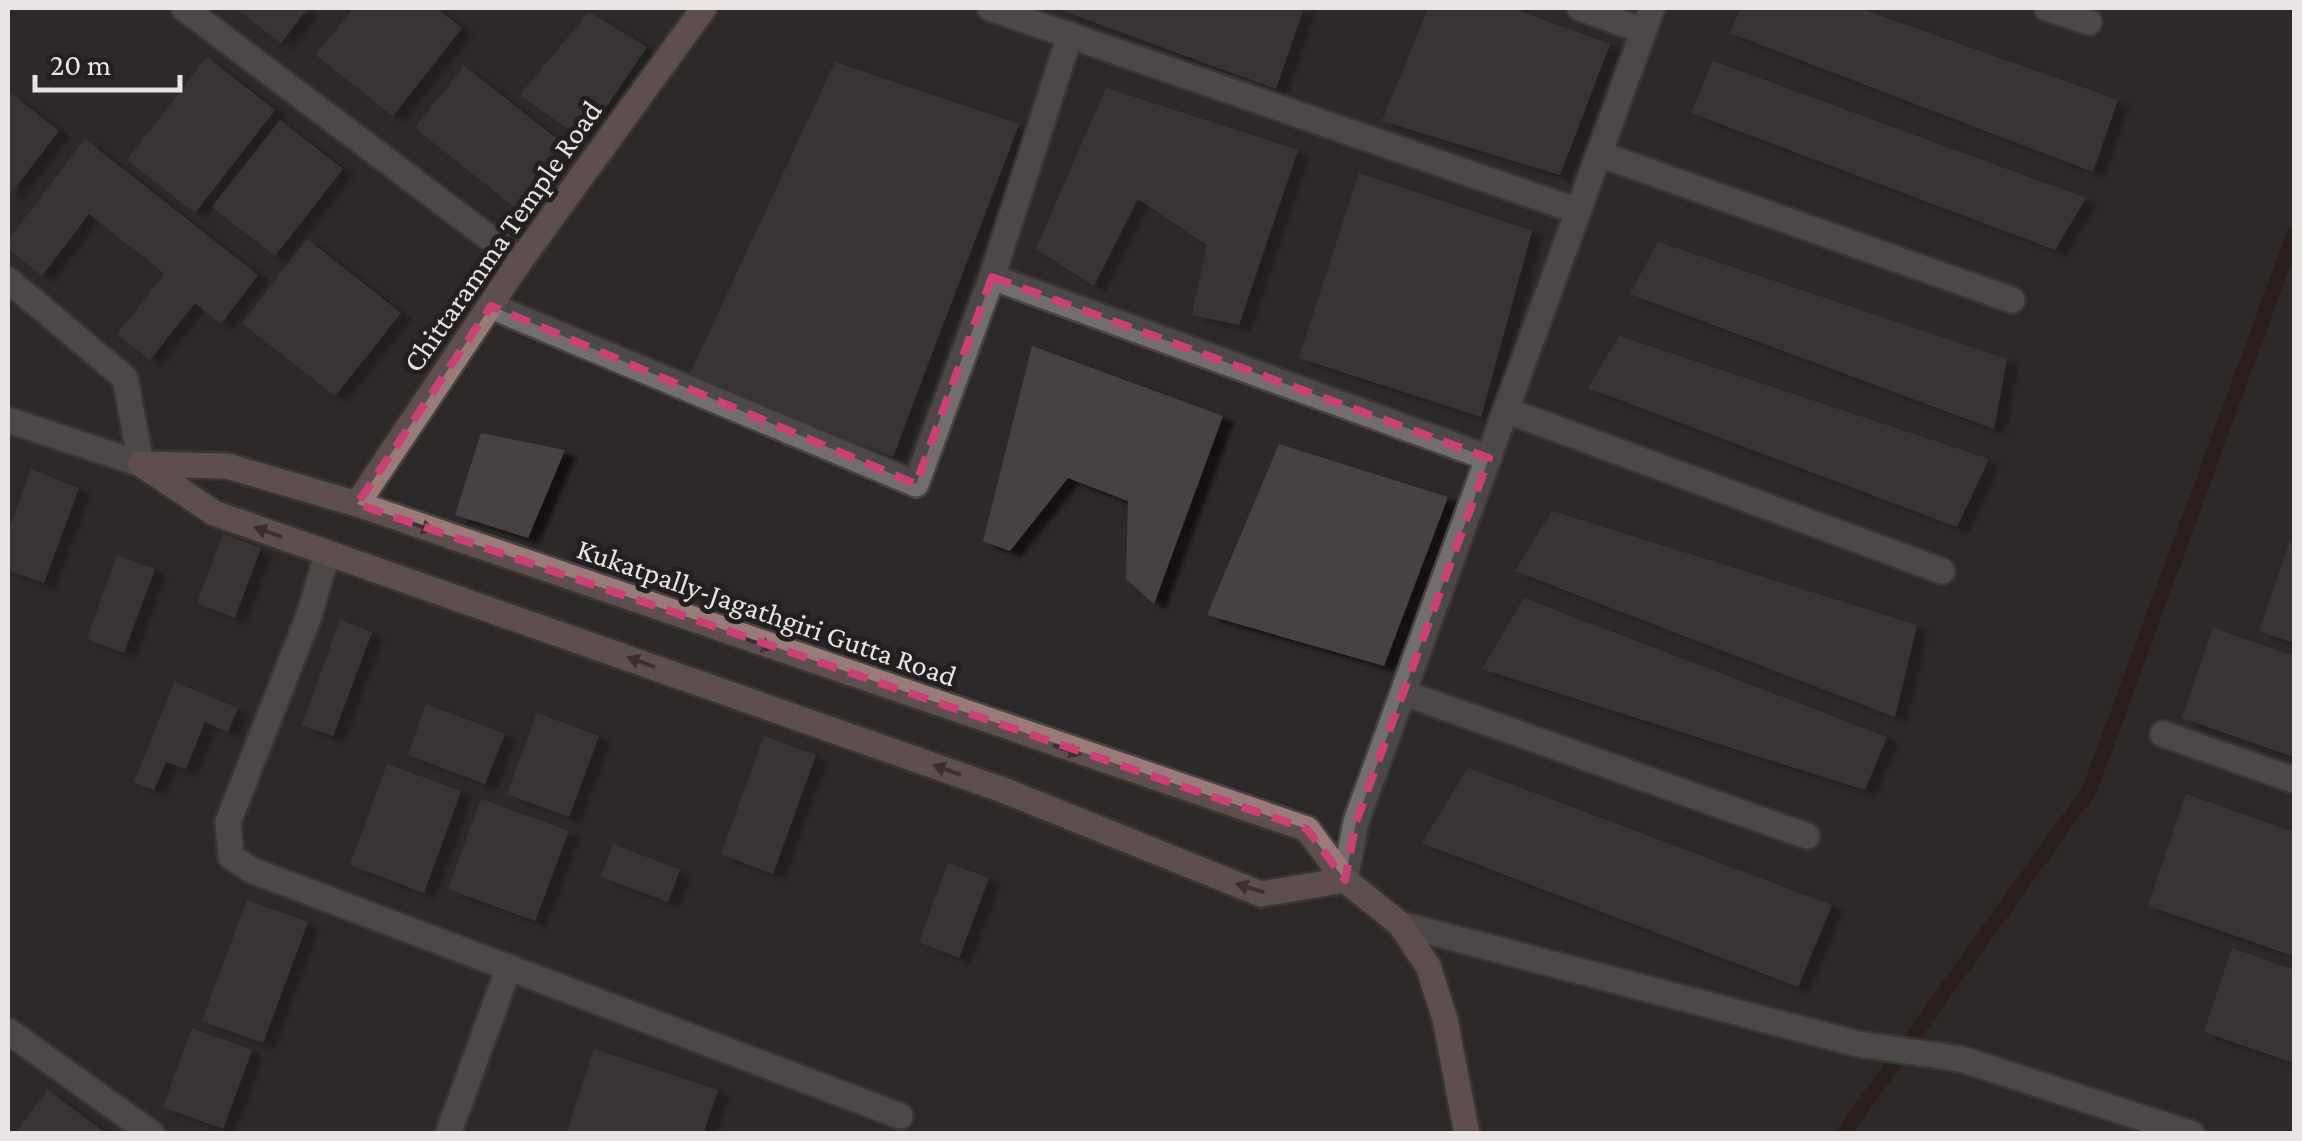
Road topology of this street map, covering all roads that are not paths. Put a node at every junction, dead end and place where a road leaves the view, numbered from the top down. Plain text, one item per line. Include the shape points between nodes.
1 (184, 8) edge
2 (704, 8) edge
3 (990, 8) edge
4 (1580, 8) edge
5 (2047, 8) edge
6 (1648, 19) edge
7 (2089, 22) dead end
8 (1070, 35) junction
9 (1599, 154) junction
10 (1578, 211) junction
11 (520, 260) junction
12 (992, 277) junction
13 (8, 280) edge
14 (2012, 300) dead end
15 (490, 306) junction
16 (1508, 411) junction
17 (8, 420) edge
18 (1489, 458) junction
19 (141, 464) junction
20 (358, 504) junction
21 (327, 554) junction
22 (1942, 570) dead end
23 (1404, 694) junction
24 (2163, 734) dead end
25 (2294, 780) edge
26 (1807, 836) dead end
27 (1345, 880) junction
28 (1400, 924) junction
29 (509, 967) junction
30 (8, 1031) edge
31 (900, 1116) dead end
32 (152, 1134) edge
33 (448, 1134) edge
34 (1467, 1134) edge
35 (2192, 1134) edge

1 - 11 street
2 - 11 street, Chittaramma Temple Road
3 - 8 street
4 - 6 street
5 - 7 street
6 - 9 street
8 - 10 street
8 - 12 street
9 - 10 street
9 - 14 street
10 - 16 street
11 - 15 street, Chittaramma Temple Road
12 - 15 street via 916,484
12 - 18 street
13 - 19 street via 124,378
15 - 20 street, Chittaramma Temple Road
16 - 18 street
16 - 22 street
17 - 19 street, Kukatpally-Jagathgiri Gutta Road
18 - 23 street
19 - 20 street, Kukatpally-Jagathgiri Gutta Road via 226,466
21 -> 19 street, Kukatpally-Jagathgiri Gutta Road via 214,513
20 -> 27 street, Kukatpally-Jagathgiri Gutta Road via 1307,829
27 -> 21 street, Kukatpally-Jagathgiri Gutta Road via 1260,894 1003,790
21 - 29 street via 228,822 232,857 251,870
23 - 26 street
23 - 27 street via 1356,822
24 - 25 street
27 - 28 street, Kukatpally-Jagathgiri Gutta Road
28 - 34 street, Kukatpally-Jagathgiri Gutta Road via 1428,966
28 - 35 street via 1858,1044 1961,1060
29 - 31 street
29 - 33 street
30 - 32 street

